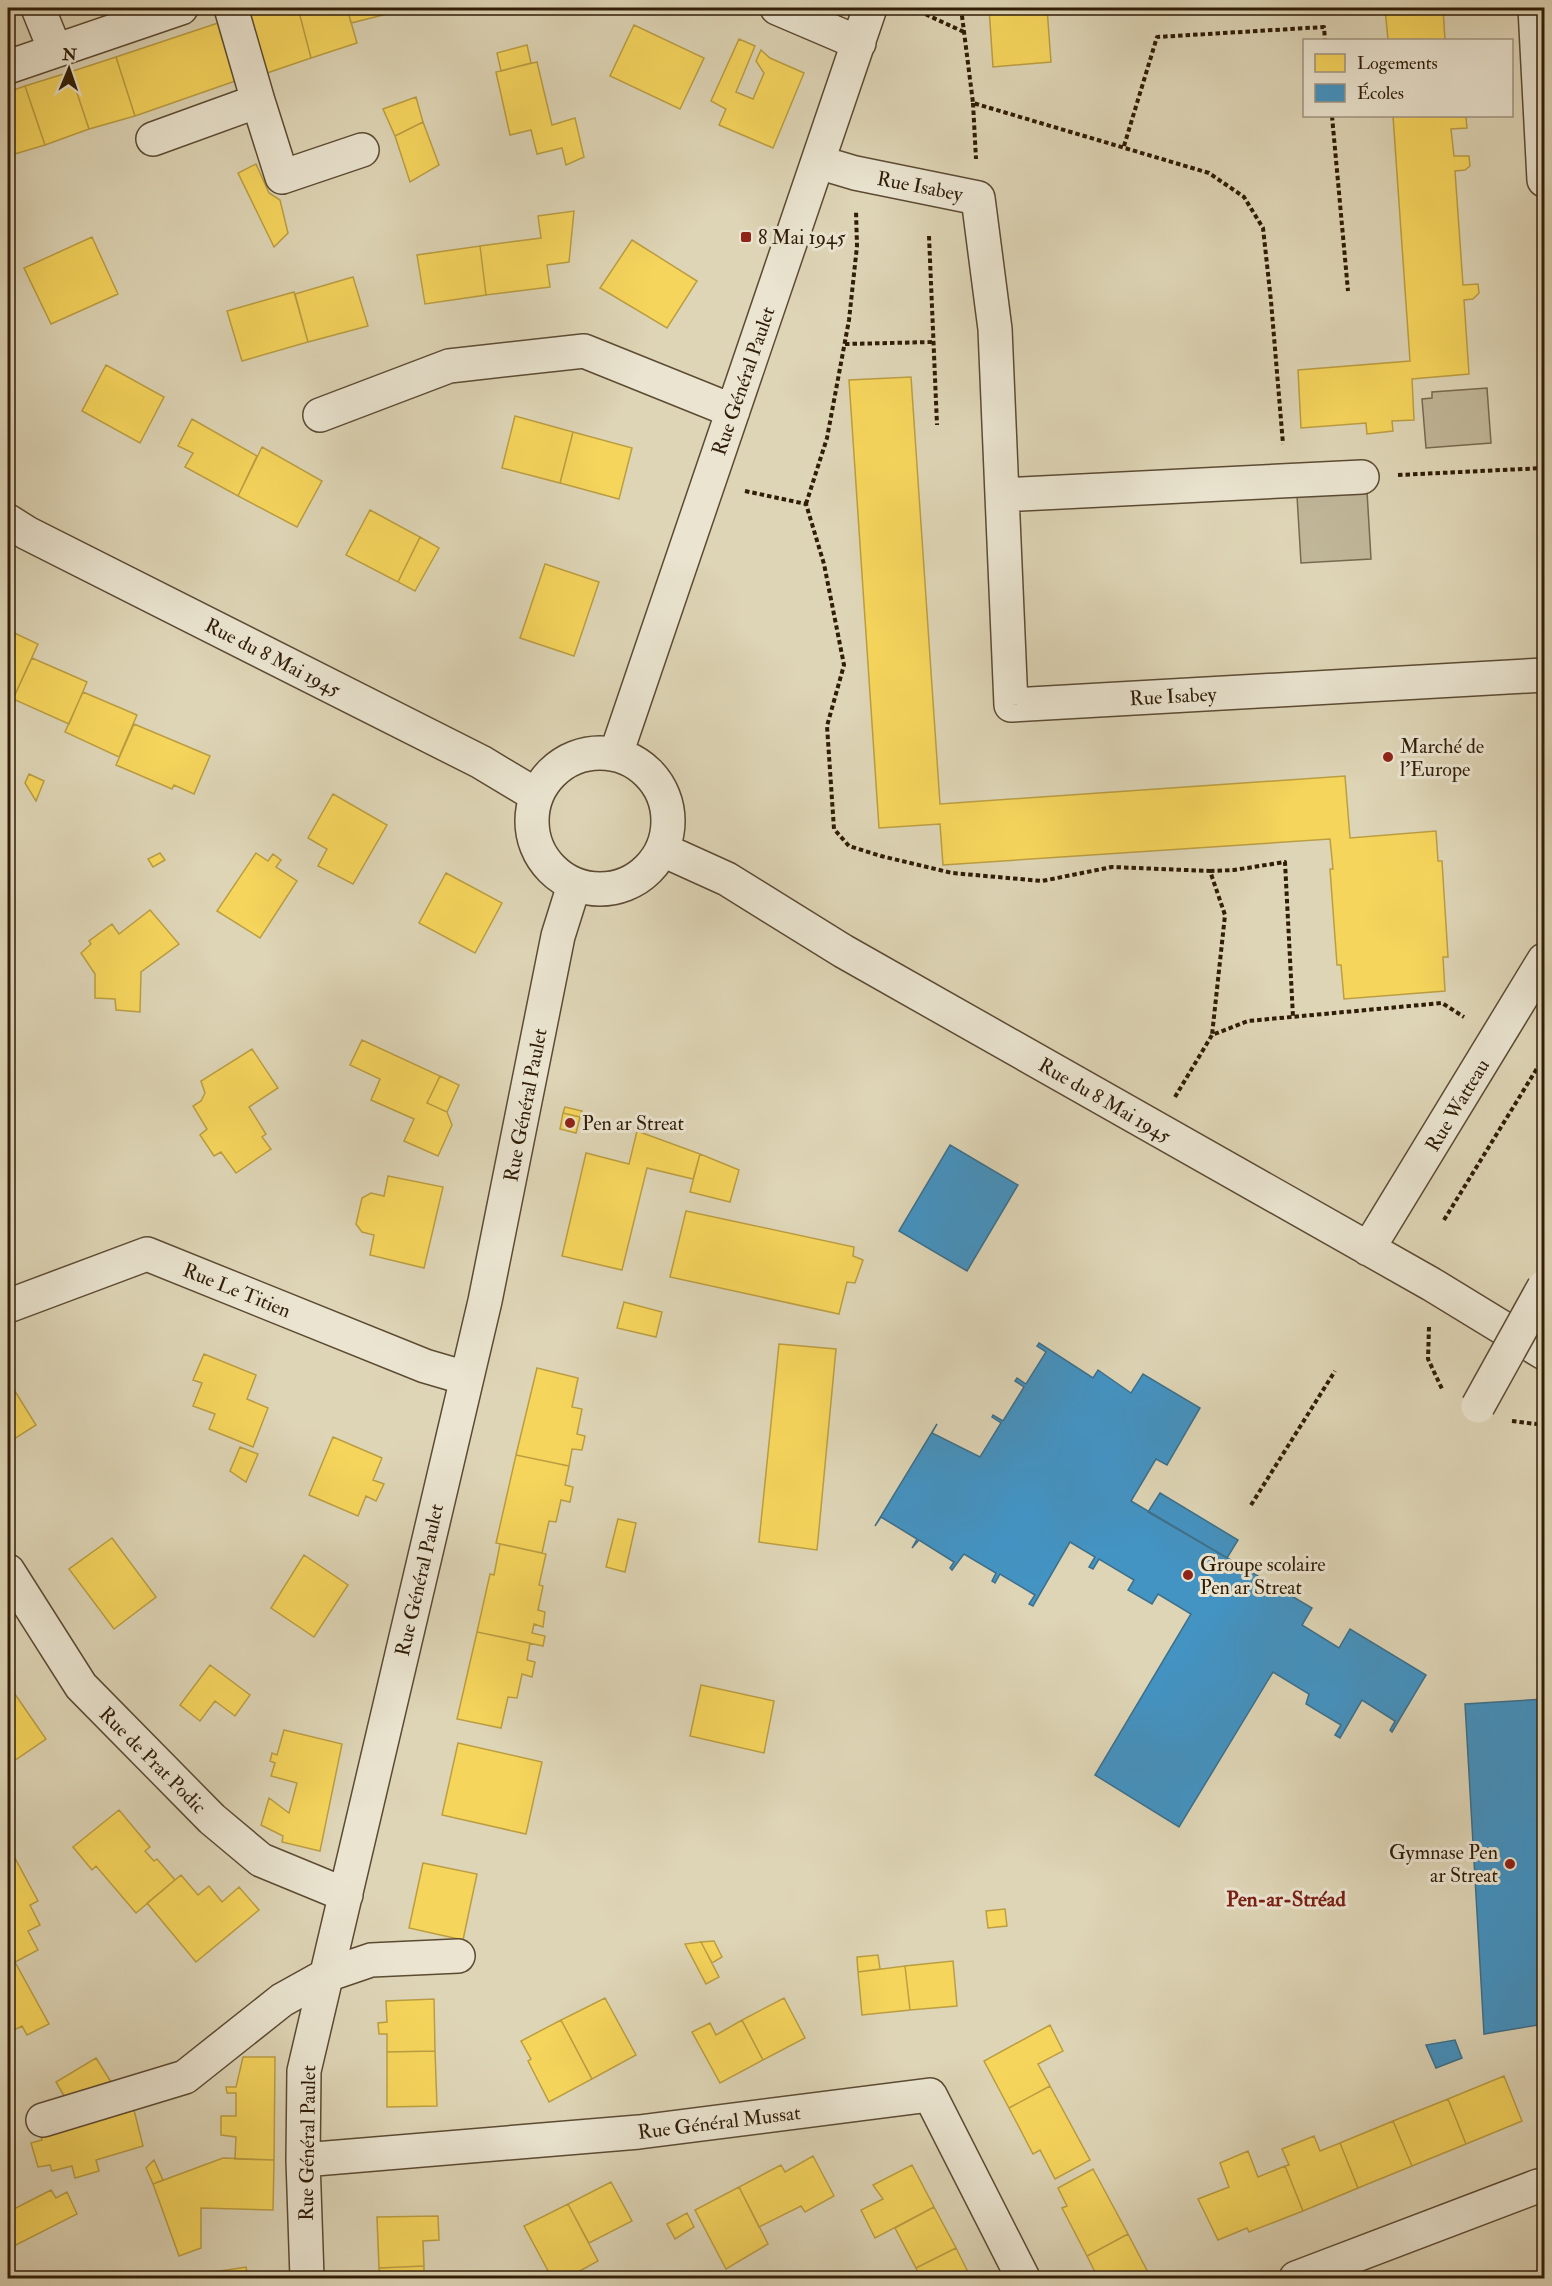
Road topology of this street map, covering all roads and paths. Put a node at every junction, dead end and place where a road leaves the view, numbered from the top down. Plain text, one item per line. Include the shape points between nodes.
1 (38, 8) edge
2 (181, 8) edge
3 (231, 8) edge
4 (777, 8) edge
5 (870, 8) edge
6 (912, 8) edge
7 (961, 8) edge
8 (1535, 8) edge
9 (964, 33) junction
10 (1325, 39) edge
11 (859, 43) junction
12 (55, 50) junction
13 (8, 67) edge
14 (258, 101) junction
15 (973, 103) junction
16 (1332, 117) edge
17 (153, 139) dead end
18 (1124, 146) junction
19 (362, 150) dead end
20 (818, 162) junction
21 (855, 173) junction
22 (1545, 180) edge
23 (978, 198) junction
24 (929, 236) dead end
25 (1348, 291) dead end
26 (933, 342) junction
27 (845, 344) junction
28 (733, 411) junction
29 (320, 415) dead end
30 (937, 425) dead end
31 (1545, 468) edge
32 (1362, 477) joint
33 (1285, 480) junction
34 (708, 483) junction
35 (1002, 495) junction
36 (806, 504) junction
37 (8, 521) edge
38 (1545, 675) edge
39 (616, 754) junction
40 (536, 795) junction
41 (663, 850) junction
42 (1210, 871) junction
43 (574, 885) junction
44 (1545, 960) edge
45 (1293, 1017) junction
46 (1212, 1035) junction
47 (1497, 1038) junction
48 (1545, 1057) edge
49 (1156, 1129) junction
50 (1545, 1168) edge
51 (1545, 1191) edge
52 (1444, 1220) dead end
53 (1368, 1249) junction
54 (1431, 1284) junction
55 (1545, 1287) edge
56 (8, 1306) edge
57 (1545, 1353) edge
58 (1335, 1371) dead end
59 (466, 1378) junction
60 (1478, 1406) joint
61 (1251, 1505) dead end
62 (8, 1571) edge
63 (346, 1895) junction
64 (458, 1956) dead end
65 (327, 1975) junction
66 (43, 2120) dead end
67 (303, 2160) junction
68 (1542, 2190) edge
69 (307, 2278) edge
70 (1023, 2278) edge
71 (1296, 2278) edge

1 - 12 street
2 - 12 street
3 - 14 street
4 - 11 street
5 - 11 street, Rue Général Paulet
6 - 9 path
7 - 9 path
8 - 22 street
9 - 15 path
10 - 18 path via 1324,27 1157,37
11 - 20 street, Rue Général Paulet
12 - 13 street
14 - 17 street
14 - 19 street via 282,177
15 - 18 path
15 - 23 path
16 - 25 path
18 - 33 path via 1209,173 1244,197 1263,228
20 - 21 street, Rue Isabey
20 - 28 street, Rue Général Paulet
21 - 23 street, Rue Isabey
21 - 27 path via 857,246
23 - 35 street, Rue Isabey via 995,329
24 - 26 path
26 - 27 path
26 - 30 path
27 - 36 path via 827,438
28 - 29 street via 584,351 449,366
28 - 34 street, Rue Général Paulet
31 - 32 path
32 - 33 street
33 - 35 street
34 - 36 path
34 - 39 street, Rue Général Paulet
35 - 38 street, Rue Isabey via 1011,705
36 - 42 path via 824,564 844,665 827,726 834,829 849,846 952,873 1042,881 1112,867
37 - 40 street, Rue du 8 Mai 1945 via 481,762
39 - 40 street via 592,753 569,760 549,775
39 - 41 street via 644,767 663,790 670,820
40 - 43 street via 531,822 537,848 552,870
41 - 43 street via 648,872 626,885 600,890
41 - 49 street, Rue du 8 Mai 1945 via 727,879 843,951
42 - 45 path via 1285,862
42 - 46 path via 1226,915
43 - 59 street, Rue Général Paulet via 558,936
44 - 47 street, Rue Watteau
45 - 46 path via 1248,1021
45 - 47 path via 1442,1003
46 - 49 path
47 - 53 street, Rue Watteau
48 - 52 path
49 - 53 street, Rue du 8 Mai 1945
50 - 51 path
53 - 54 street, Rue du 8 Mai 1945
54 - 57 street, Rue du 8 Mai 1945
54 - 60 path via 1428,1359 1444,1393
55 - 60 street, bridge
56 - 59 street, Rue Le Titien via 147,1254 425,1366
58 - 61 path
59 - 63 street, Rue Général Paulet
62 - 63 street, Rue de Prat Podic via 81,1686 212,1819 261,1860
63 - 65 street, Rue Général Paulet
64 - 65 street via 371,1960
65 - 66 street via 282,2000 185,2077
65 - 67 street, Rue Général Paulet via 304,2071
67 - 69 street, Rue Général Paulet
67 - 70 street, Rue Général Mussat via 639,2132 930,2095
68 - 71 street

